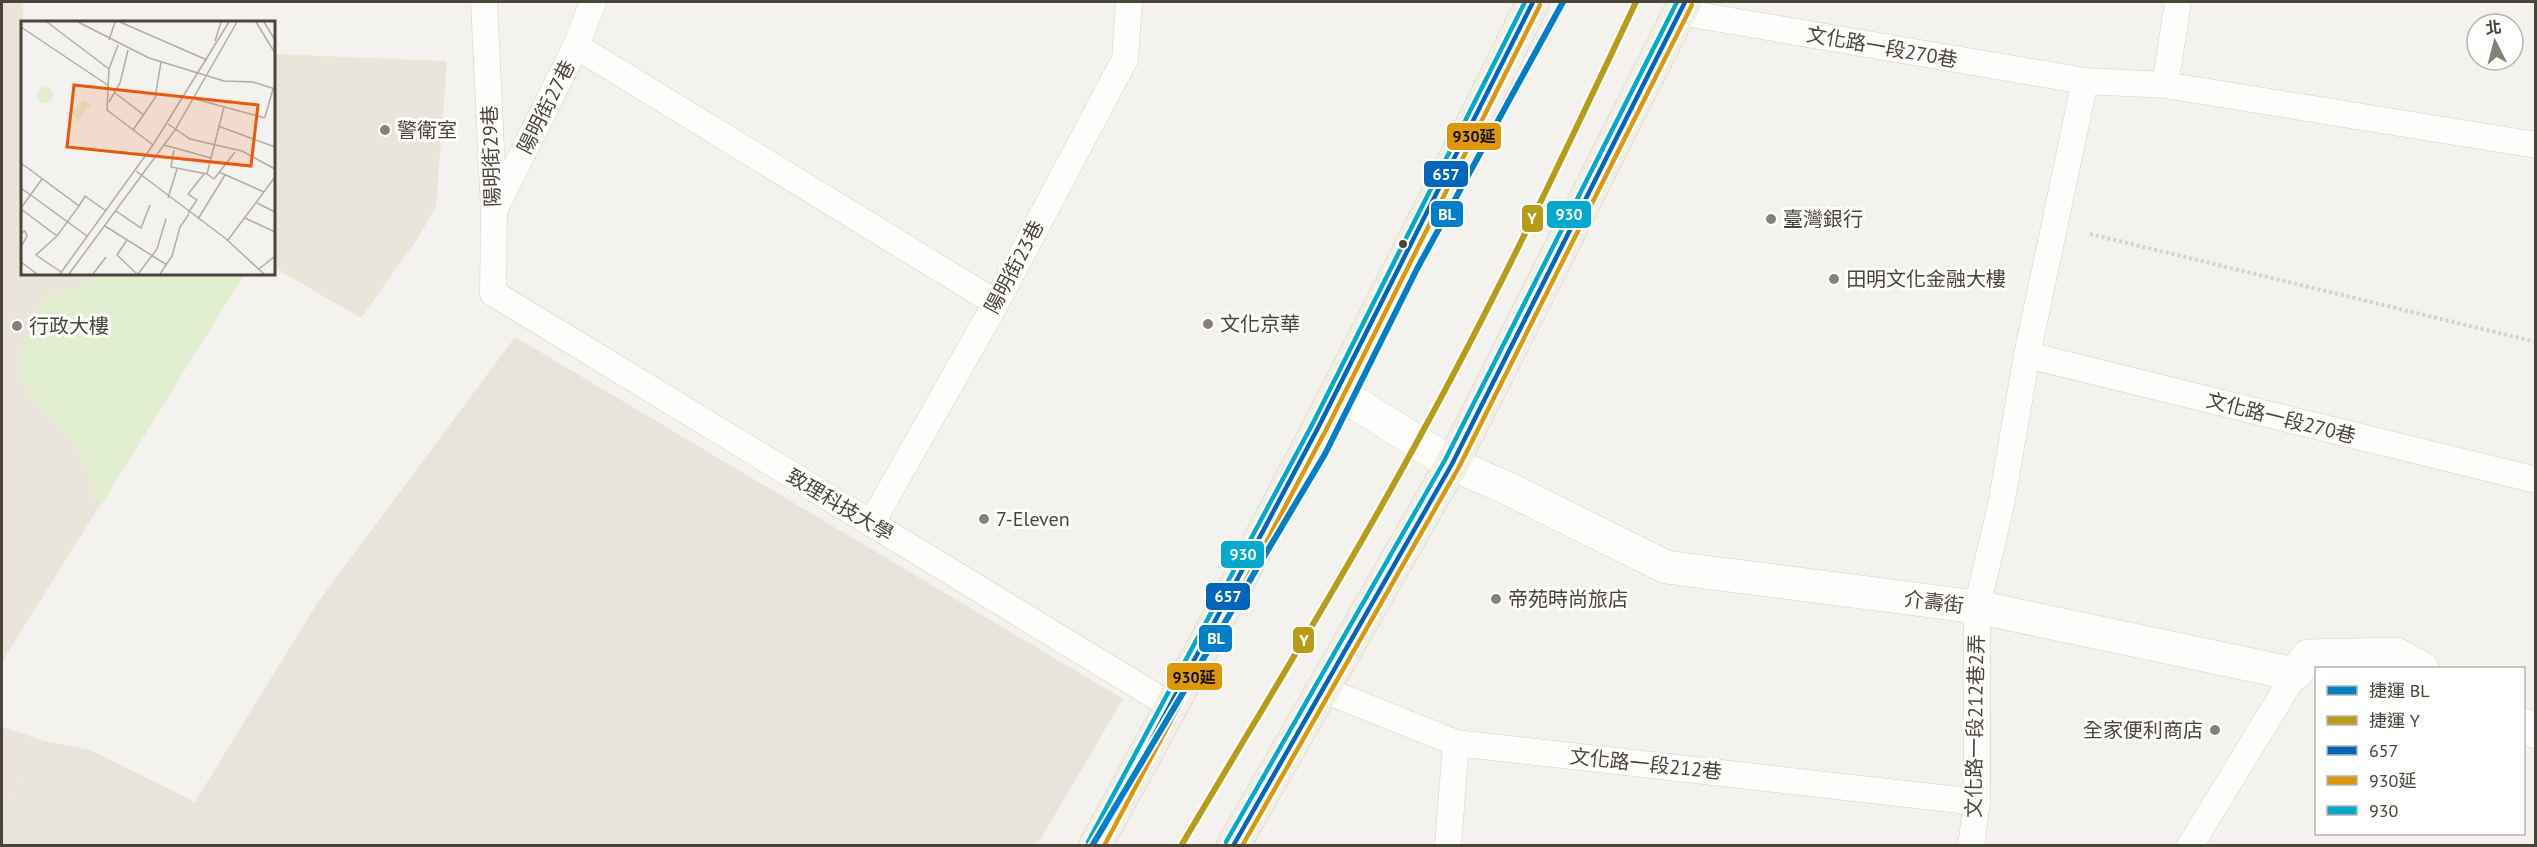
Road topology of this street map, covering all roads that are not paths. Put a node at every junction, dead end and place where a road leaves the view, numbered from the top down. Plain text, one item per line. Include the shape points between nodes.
1 (484, 2) edge
2 (593, 2) edge
3 (1129, 2) edge
4 (1533, 2) edge
5 (2178, 2) edge
6 (1682, 7) edge
7 (576, 46) junction
8 (2085, 81) junction
9 (2165, 85) junction
10 (2535, 145) edge
11 (494, 210) junction
12 (507, 303) joint
13 (996, 303) junction
14 (2027, 355) junction
15 (1338, 392) junction
16 (1452, 464) junction
17 (2535, 480) edge
18 (871, 524) junction
19 (1977, 607) junction
20 (2419, 667) edge
21 (2295, 674) junction
22 (1324, 690) junction
23 (1173, 706) junction
24 (1456, 743) junction
25 (1977, 802) junction
26 (1095, 846) edge
27 (1233, 846) edge
28 (1448, 846) edge
29 (1971, 846) edge
30 (2190, 846) edge

1 - 11 lane, 陽明街29巷
2 - 7 lane, 陽明街27巷
3 - 13 lane, 陽明街23巷 via 1125,59
4 - 15 main road
5 - 9 lane
6 - 8 lane, 文化路一段270巷
6 - 16 main road
7 - 11 lane, 陽明街27巷
7 - 13 lane
8 - 9 lane, 文化路一段270巷
8 - 14 lane
9 - 10 lane, 文化路一段270巷
11 - 12 lane, 陽明街29巷 via 493,293
12 - 18 lane, 致理科技大學
13 - 18 lane, 陽明街23巷
14 - 17 lane, 文化路一段270巷
14 - 19 lane via 2001,505
15 - 16 street, 介壽街
15 - 23 main road
16 - 19 street, 介壽街 via 1666,567
16 - 22 main road
18 - 23 lane, 致理科技大學
19 - 21 street, 介壽街
19 - 25 lane, 文化路一段212巷2弄
20 - 21 street via 2396,654 2308,656
21 - 30 lane
22 - 24 lane, 文化路一段212巷
22 - 27 main road
23 - 26 main road
24 - 25 lane, 文化路一段212巷
24 - 28 lane
25 - 29 lane, 文化路一段212巷2弄

